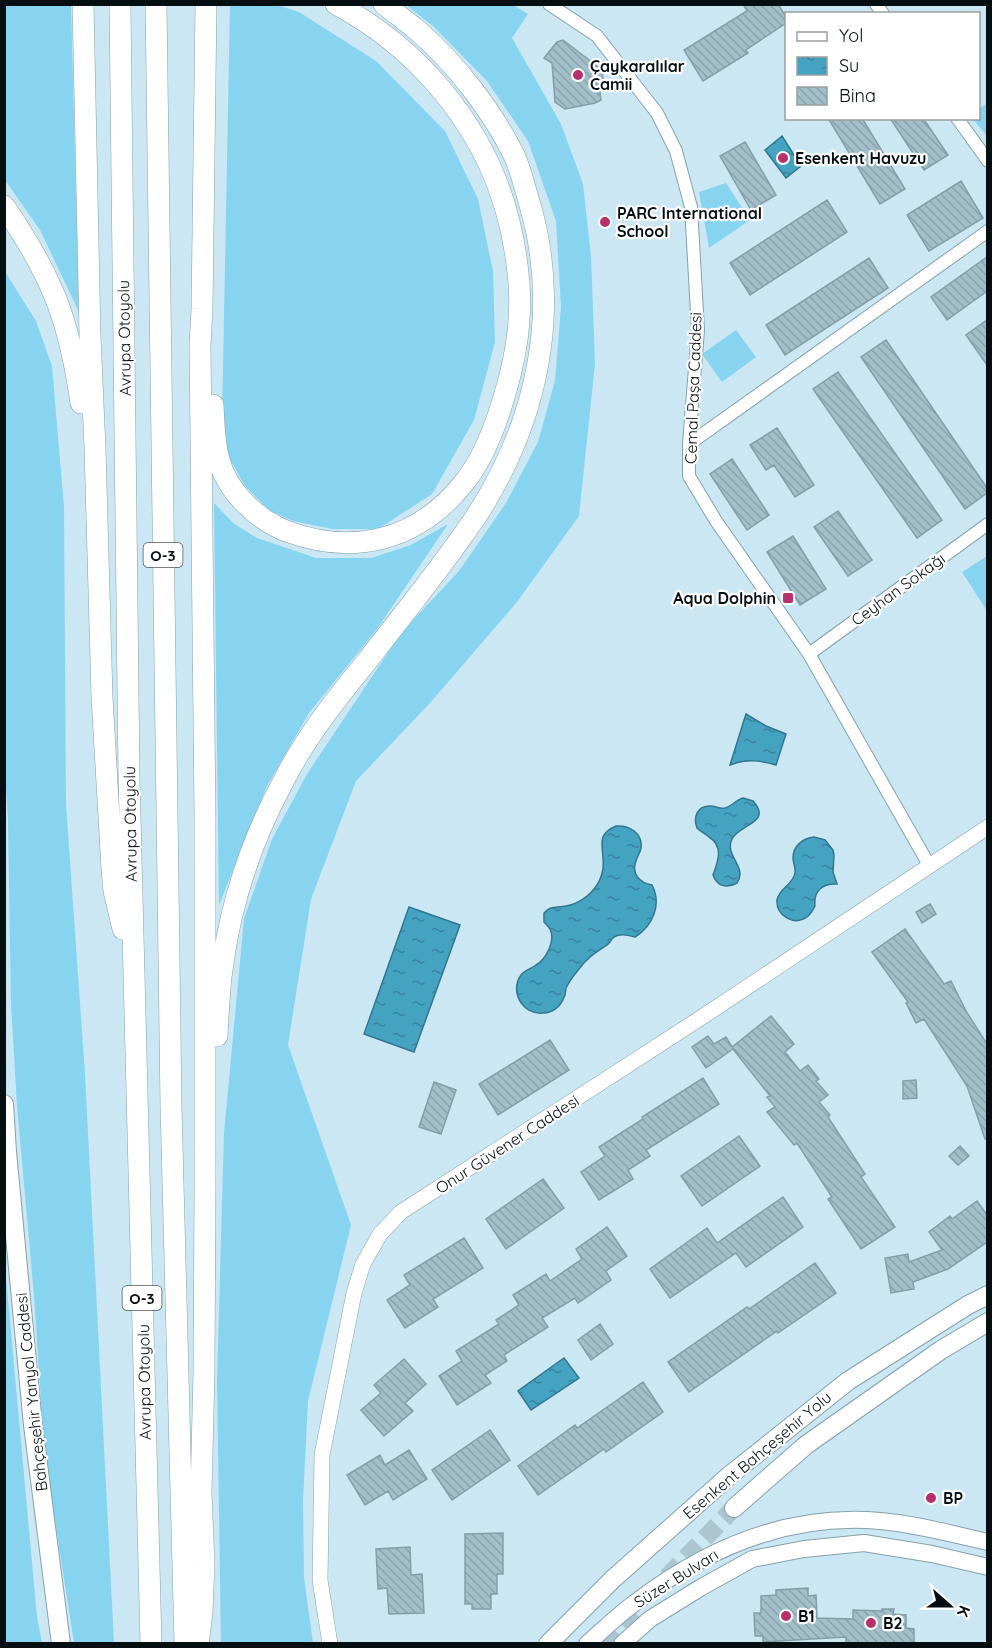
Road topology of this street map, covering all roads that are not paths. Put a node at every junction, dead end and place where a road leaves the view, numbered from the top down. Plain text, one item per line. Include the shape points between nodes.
1 (83, 4) edge
2 (120, 4) edge
3 (156, 4) edge
4 (336, 4) edge
5 (384, 4) edge
6 (553, 6) edge
7 (205, 10) edge
8 (958, 120) edge
9 (987, 161) edge
10 (4, 206) edge
11 (987, 231) edge
12 (202, 309) junction
13 (689, 444) junction
14 (987, 524) edge
15 (100, 588) junction
16 (809, 654) junction
17 (987, 827) edge
18 (929, 865) junction
19 (132, 952) junction
20 (205, 1101) junction
21 (4, 1104) edge
22 (987, 1295) edge
23 (987, 1322) edge
24 (734, 1508) tunnel mouth
25 (987, 1542) edge
26 (987, 1567) edge
27 (61, 1644) edge
28 (151, 1644) edge
29 (186, 1644) edge
30 (198, 1644) edge
31 (330, 1644) edge
32 (548, 1644) edge
33 (587, 1644) edge
34 (622, 1644) edge

1 - 15 highway
2 - 19 highway, Avrupa Otoyolu / O-3
3 - 29 highway, Avrupa Otoyolu / O-3 via 171,1106
4 - 12 highway via 401,47 438,84 465,121 489,165 506,209 519,285 516,351 491,436 464,483 442,507 414,526 385,538 342,544 282,529 262,519 242,500 227,481 219,460 209,330
5 - 20 highway via 415,28 459,73 496,123 515,157 536,225 543,267 543,330 537,372 512,447 477,513 337,698 284,779 266,815 236,895 226,939 215,1055
6 - 13 street, Cemal Paşa Caddesi via 597,36 657,113 676,151 691,207 698,330
7 - 12 highway
8 - 9 street
10 - 15 highway via 38,262 67,334 81,405 91,548
11 - 13 street
12 - 20 highway
13 - 16 street, Cemal Paşa Caddesi via 689,476
14 - 16 street, Ceyhan Sokağı
15 - 19 highway via 112,880
16 - 18 street, Cemal Paşa Caddesi
17 - 18 street, Onur Güvener Caddesi
18 - 31 street, Onur Güvener Caddesi via 401,1212 380,1234 363,1264 354,1293 322,1455 320,1580
19 - 28 highway, Avrupa Otoyolu / O-3
20 - 30 highway via 201,1494 204,1563
21 - 27 main road, Bahçeşehir Yanyol Caddesi via 33,1425
22 - 32 main road, Esenkent Bahçeşehir Yolu via 848,1381 713,1490 613,1579
23 - 24 main road, Esenkent Bahçeşehir Yolu via 806,1445
25 - 33 main road, Süzer Bulvarı via 881,1521 828,1520 781,1529 729,1546 685,1569 635,1602
26 - 34 main road, Süzer Bulvarı via 864,1543 752,1559 650,1619

